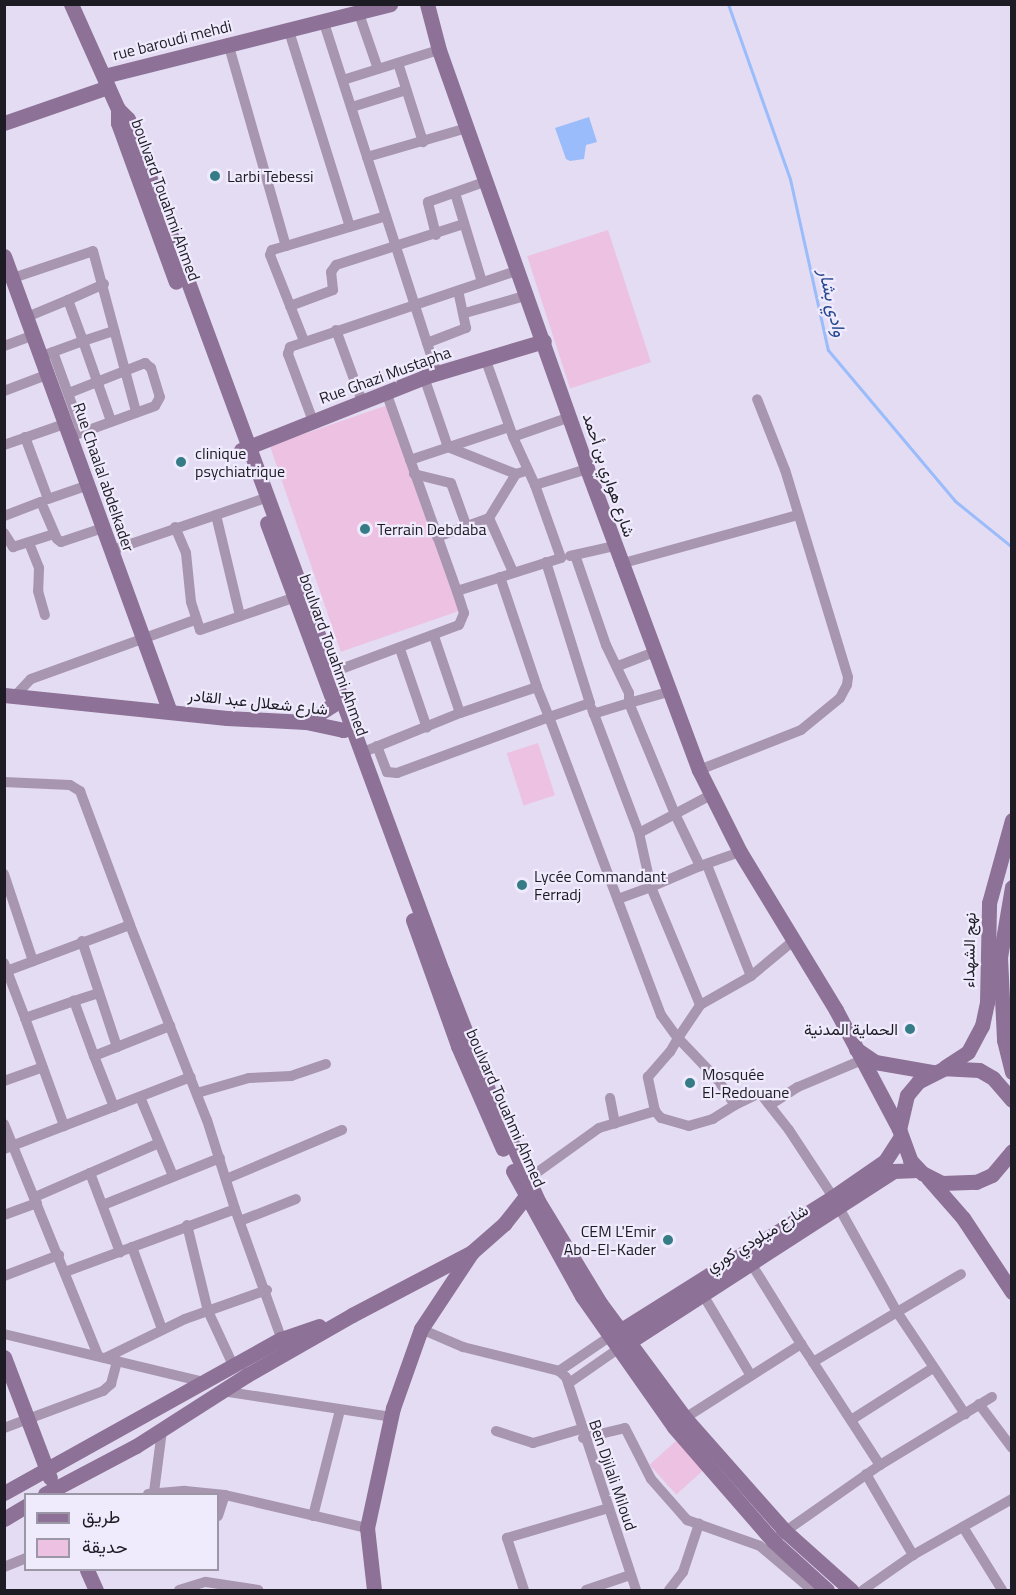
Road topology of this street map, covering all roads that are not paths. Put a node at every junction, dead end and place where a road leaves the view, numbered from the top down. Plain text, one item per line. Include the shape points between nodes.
1 (71, 4) edge
2 (390, 4) edge
3 (427, 4) edge
4 (367, 8) edge
5 (331, 14) edge
6 (288, 28) junction
7 (228, 43) junction
8 (440, 50) junction
9 (398, 63) junction
10 (378, 69) junction
11 (342, 80) junction
12 (106, 81) junction
13 (406, 90) junction
14 (352, 107) junction
15 (4, 123) edge
16 (467, 128) junction
17 (423, 142) junction
18 (367, 157) junction
19 (487, 181) junction
20 (455, 193) junction
21 (386, 216) junction
22 (464, 224) junction
23 (350, 227) junction
24 (436, 235) junction
25 (286, 246) junction
26 (397, 248) junction
27 (5, 261) edge
28 (519, 270) junction
29 (13, 278) junction
30 (482, 282) junction
31 (104, 284) junction
32 (458, 291) junction
33 (528, 295) junction
34 (68, 300) junction
35 (415, 304) junction
36 (290, 306) junction
37 (465, 313) junction
38 (27, 317) junction
39 (336, 330) junction
40 (114, 331) junction
41 (34, 334) junction
42 (83, 341) junction
43 (304, 341) junction
44 (544, 341) junction
45 (427, 342) junction
46 (4, 346) edge
47 (47, 354) junction
48 (485, 358) junction
49 (124, 370) junction
50 (49, 374) junction
51 (431, 375) junction
52 (97, 381) junction
53 (4, 391) edge
54 (386, 392) junction
55 (69, 393) junction
56 (757, 399) dead end
57 (362, 401) junction
58 (136, 412) junction
59 (570, 417) junction
60 (111, 421) junction
61 (313, 421) junction
62 (74, 430) junction
63 (512, 432) junction
64 (25, 438) junction
65 (4, 445) edge
66 (448, 447) junction
67 (245, 448) junction
68 (410, 460) junction
69 (586, 469) junction
70 (521, 472) junction
71 (414, 474) junction
72 (89, 485) junction
73 (536, 485) junction
74 (260, 500) junction
75 (45, 501) junction
76 (216, 515) junction
77 (798, 515) junction
78 (4, 516) edge
79 (489, 518) junction
80 (466, 525) junction
81 (175, 527) junction
82 (104, 528) junction
83 (4, 533) edge
84 (54, 534) junction
85 (437, 537) junction
86 (29, 543) junction
87 (614, 546) junction
88 (110, 551) junction
89 (575, 555) junction
90 (561, 558) junction
91 (546, 562) junction
92 (620, 564) junction
93 (513, 573) junction
94 (500, 577) junction
95 (457, 591) junction
96 (293, 598) junction
97 (45, 615) dead end
98 (240, 616) junction
99 (195, 621) junction
100 (434, 636) junction
101 (141, 639) junction
102 (400, 650) junction
103 (655, 652) junction
104 (618, 666) junction
105 (333, 672) junction
106 (537, 687) junction
107 (668, 692) junction
108 (10, 695) edge
109 (338, 700) junction
110 (629, 703) junction
111 (592, 709) junction
112 (170, 711) junction
113 (460, 712) junction
114 (549, 717) junction
115 (306, 722) junction
116 (347, 728) junction
117 (427, 728) junction
118 (377, 746) junction
119 (361, 753) junction
120 (699, 770) junction
121 (4, 782) edge
122 (710, 795) junction
123 (675, 814) junction
124 (1011, 820) edge
125 (639, 833) junction
126 (740, 852) junction
127 (703, 866) junction
128 (4, 874) edge
129 (651, 887) junction
130 (1011, 887) edge
131 (618, 899) junction
132 (1009, 910) edge
133 (130, 925) junction
134 (82, 941) junction
135 (793, 941) junction
136 (33, 961) junction
137 (6, 969) edge
138 (437, 973) junction
139 (752, 976) junction
140 (99, 993) junction
141 (74, 1001) junction
142 (699, 1005) junction
143 (25, 1018) junction
144 (170, 1026) junction
145 (678, 1038) junction
146 (1008, 1040) edge
147 (117, 1047) junction
148 (860, 1055) junction
149 (93, 1056) junction
150 (326, 1064) dead end
151 (43, 1067) junction
152 (939, 1070) junction
153 (1011, 1072) edge
154 (191, 1077) junction
155 (4, 1081) edge
156 (197, 1093) junction
157 (140, 1097) junction
158 (610, 1098) dead end
159 (1011, 1100) edge
160 (735, 1105) junction
161 (770, 1105) junction
162 (114, 1107) junction
163 (655, 1111) junction
164 (4, 1124) edge
165 (615, 1124) junction
166 (64, 1126) junction
167 (342, 1130) dead end
168 (900, 1133) junction
169 (159, 1143) junction
170 (9, 1148) edge
171 (1011, 1151) edge
172 (220, 1158) junction
173 (90, 1173) junction
174 (922, 1173) junction
175 (174, 1176) junction
176 (226, 1179) junction
177 (528, 1188) junction
178 (296, 1199) dead end
179 (36, 1200) junction
180 (836, 1204) junction
181 (103, 1205) junction
182 (235, 1209) junction
183 (539, 1213) junction
184 (4, 1215) edge
185 (240, 1221) junction
186 (504, 1224) junction
187 (187, 1225) junction
188 (132, 1247) junction
189 (120, 1252) junction
190 (471, 1252) junction
191 (59, 1256) junction
192 (747, 1257) junction
193 (65, 1272) junction
194 (961, 1274) dead end
195 (4, 1276) edge
196 (413, 1281) junction
197 (267, 1290) junction
198 (1011, 1292) edge
199 (702, 1293) junction
200 (433, 1306) junction
201 (208, 1311) junction
202 (897, 1312) junction
203 (162, 1329) junction
204 (421, 1329) junction
205 (4, 1334) edge
206 (619, 1339) junction
207 (801, 1344) junction
208 (284, 1345) junction
209 (4, 1357) edge
210 (101, 1357) junction
211 (117, 1360) junction
212 (813, 1362) junction
213 (233, 1365) junction
214 (933, 1368) junction
215 (559, 1371) junction
216 (752, 1376) junction
217 (569, 1383) junction
218 (198, 1386) junction
219 (222, 1391) junction
220 (993, 1397) dead end
221 (203, 1403) junction
222 (979, 1404) junction
223 (340, 1410) junction
224 (965, 1414) junction
225 (391, 1417) junction
226 (686, 1418) junction
227 (28, 1419) junction
228 (851, 1420) junction
229 (4, 1428) edge
230 (162, 1430) junction
231 (496, 1431) dead end
232 (582, 1434) junction
233 (1011, 1448) edge
234 (880, 1466) junction
235 (47, 1470) junction
236 (866, 1474) junction
237 (52, 1492) edge
238 (4, 1493) edge
239 (151, 1493) edge
240 (219, 1495) edge
241 (225, 1495) junction
242 (1011, 1502) edge
243 (24, 1507) edge
244 (609, 1508) junction
245 (219, 1513) edge
246 (313, 1516) junction
247 (4, 1519) edge
248 (699, 1524) junction
249 (963, 1527) junction
250 (367, 1528) junction
251 (779, 1536) junction
252 (913, 1555) junction
253 (24, 1559) edge
254 (4, 1567) edge
255 (88, 1571) edge
256 (207, 1571) edge
257 (630, 1575) junction
258 (206, 1582) junction
259 (185, 1589) edge
260 (241, 1589) edge
261 (96, 1590) edge
262 (258, 1590) edge
263 (374, 1590) edge
264 (524, 1590) edge
265 (586, 1590) edge
266 (636, 1590) edge
267 (669, 1590) edge
268 (812, 1590) edge
269 (827, 1590) edge
270 (851, 1590) edge
271 (863, 1590) edge
272 (1002, 1590) edge

1 - 12 main road, boulvard Touahmi Ahmed
2 - 4 main road, rue baroudi mehdi
3 - 8 main road, شارع هواري بن أحمد
4 - 5 main road, rue baroudi mehdi
4 - 10 street
5 - 6 main road, rue baroudi mehdi
5 - 11 street
6 - 7 main road, rue baroudi mehdi
6 - 23 street
7 - 12 main road, rue baroudi mehdi
7 - 25 street
8 - 9 street
8 - 16 main road, شارع هواري بن أحمد
9 - 10 street
9 - 13 street
10 - 11 street
11 - 14 street
12 - 15 main road, rue baroudi mehdi
12 - 67 main road, boulvard Touahmi Ahmed via 118,109 128,119
13 - 14 street
13 - 17 street
14 - 18 street
16 - 17 street
16 - 19 main road, شارع هواري بن أحمد
17 - 18 street
18 - 21 street
19 - 20 street
19 - 28 main road, شارع هواري بن أحمد
20 - 22 street
20 - 24 street via 427,203
21 - 23 street
21 - 26 street
22 - 24 street
22 - 30 street
23 - 25 street
24 - 26 street
25 - 36 street via 272,250 270,255
26 - 35 street
26 - 36 street via 333,267 333,290
27 - 29 main road, Rue Chaalal abdelkader
28 - 30 street
28 - 33 main road, شارع هواري بن أحمد
29 - 31 street via 91,250
29 - 38 main road, Rue Chaalal abdelkader
30 - 32 street
31 - 34 street
31 - 40 street
32 - 35 street
32 - 37 street
33 - 37 street
33 - 44 main road, شارع هواري بن أحمد
34 - 38 street
34 - 42 street
35 - 39 street
35 - 45 street
36 - 43 street
37 - 45 street via 466,328
38 - 41 main road, Rue Chaalal abdelkader
39 - 43 street
39 - 57 street
40 - 42 street
40 - 49 street
41 - 46 street
41 - 47 main road, Rue Chaalal abdelkader
42 - 47 street
42 - 52 street
43 - 61 street via 290,347 288,354
44 - 48 main road, Rue Ghazi Mustapha
44 - 59 main road, شارع هواري بن أحمد
45 - 51 street
47 - 50 main road, Rue Chaalal abdelkader
47 - 55 street
48 - 51 main road, Rue Ghazi Mustapha
48 - 63 street
49 - 52 street
49 - 58 street
49 - 58 street via 140,363 148,365 159,392 155,406
50 - 53 street
50 - 62 main road, Rue Chaalal abdelkader
51 - 54 main road, Rue Ghazi Mustapha
51 - 66 street
52 - 55 street
52 - 60 street
54 - 57 main road, Rue Ghazi Mustapha
54 - 68 street
55 - 62 street
56 - 77 street
57 - 61 main road, Rue Ghazi Mustapha
58 - 60 street
59 - 63 street
59 - 69 main road, شارع هواري بن أحمد
60 - 62 street
61 - 67 main road, Rue Ghazi Mustapha
62 - 64 street
62 - 72 main road, Rue Chaalal abdelkader
63 - 66 street
63 - 70 street
64 - 65 street
64 - 75 street
66 - 68 street
66 - 70 street
67 - 74 main road, boulvard Touahmi Ahmed
67 - 105 main road, boulvard Touahmi Ahmed
68 - 71 street
69 - 73 street
69 - 87 main road, شارع هواري بن أحمد
70 - 73 street
70 - 79 street
71 - 80 street via 451,483
71 - 85 street
72 - 75 street
72 - 82 main road, Rue Chaalal abdelkader
73 - 90 street
74 - 76 street
74 - 96 main road, boulvard Touahmi Ahmed
75 - 78 street
75 - 84 street
76 - 81 street
76 - 98 street
77 - 92 street
77 - 120 street via 848,677 847,685 840,698 801,730
79 - 80 street
79 - 93 street
80 - 85 street
81 - 88 street
81 - 99 street via 186,553
82 - 84 street via 64,542
82 - 88 main road, Rue Chaalal abdelkader
83 - 86 street via 13,547
84 - 86 street
85 - 95 street
86 - 97 street via 39,568 38,591
87 - 89 street
87 - 92 main road, شارع هواري بن أحمد
88 - 101 main road, Rue Chaalal abdelkader
89 - 90 street
89 - 104 street via 606,645
90 - 91 street
91 - 93 street
91 - 111 street
92 - 103 main road, شارع هواري بن أحمد
93 - 94 street
94 - 95 street
94 - 106 street
95 - 100 street via 464,620
96 - 98 street
96 - 109 main road, boulvard Touahmi Ahmed
98 - 99 street via 203,630
99 - 101 street
100 - 102 street
100 - 113 street
101 - 108 street via 31,679
101 - 112 main road, Rue Chaalal abdelkader
102 - 105 street
102 - 117 street
103 - 104 street
103 - 107 main road, شارع هواري بن أحمد
104 - 110 street
105 - 109 main road, boulvard Touahmi Ahmed
106 - 113 street
106 - 114 street
107 - 110 street
107 - 120 main road, شارع هواري بن أحمد
108 - 112 main road, شارع شعلال عبد القادر
109 - 115 main road
109 - 116 main road, boulvard Touahmi Ahmed
110 - 111 street
110 - 123 street
111 - 114 street
111 - 125 street
112 - 115 main road, شارع شعلال عبد القادر
113 - 117 street
114 - 118 street via 398,773 387,771
114 - 131 street
115 - 116 main road, شارع شعلال عبد القادر
116 - 119 main road, boulvard Touahmi Ahmed
116 - 138 main road, boulvard Touahmi Ahmed
117 - 118 street
118 - 119 street
119 - 138 main road, boulvard Touahmi Ahmed
120 - 122 main road, شارع هواري بن أحمد
121 - 133 street via 70,785 80,791
122 - 123 street
122 - 126 main road, شارع هواري بن أحمد
123 - 125 street
123 - 127 street
124 - 152 main road, نهج الشهداء via 989,903 987,1002 982,1026 968,1052
125 - 129 street
126 - 127 street
126 - 135 main road, شارع هواري بن أحمد
127 - 129 street
127 - 139 street
128 - 136 street
129 - 131 street
129 - 142 street
130 - 132 main road, نهج الشهداء
131 - 145 street via 655,1000
132 - 146 main road, نهج الشهداء via 1000,957
133 - 134 street
133 - 144 street
134 - 136 street
134 - 140 street
135 - 139 street
135 - 148 main road, شارع هواري بن أحمد
136 - 137 street
137 - 143 street
138 - 177 main road, boulvard Touahmi Ahmed
139 - 142 street
140 - 141 street
140 - 147 street
141 - 143 street
141 - 149 street
142 - 145 street
143 - 151 street
144 - 147 street
144 - 154 street
145 - 160 street via 718,1080
145 - 163 street via 648,1077
146 - 153 main road, نهج الشهداء
147 - 149 street
148 - 152 main road
148 - 161 street
148 - 168 main road
149 - 162 street
150 - 156 street via 291,1076 249,1078
151 - 155 street
151 - 166 street
152 - 159 main road via 978,1070 993,1078
152 - 168 main road, نهج الشهداء via 907,1095
154 - 156 street
154 - 157 street
156 - 172 street
157 - 162 street
157 - 169 street
158 - 165 street
160 - 161 street via 759,1093
160 - 163 street via 703,1123 689,1126 668,1123
161 - 180 street
162 - 166 street
163 - 165 street
164 - 170 street
165 - 177 street via 584,1136
166 - 170 street
167 - 176 street
168 - 174 main road
168 - 180 main road, شارع ميلودي كوري via 885,1161
169 - 173 street
169 - 175 street
170 - 179 street
171 - 174 main road via 992,1175 976,1182 951,1184
172 - 175 street
172 - 176 street
173 - 179 street
173 - 181 street
174 - 180 main road, شارع ميلودي كوري via 893,1171
174 - 198 main road via 968,1226
175 - 181 street
176 - 182 street
177 - 183 main road, boulvard Touahmi Ahmed
177 - 186 main road
178 - 185 street
179 - 184 street
179 - 191 street
180 - 192 main road, شارع ميلودي كوري
180 - 202 street
181 - 189 street
182 - 185 street
182 - 187 street
183 - 186 main road
183 - 206 main road, boulvard Touahmi Ahmed
185 - 197 street
186 - 190 main road
187 - 188 street
187 - 201 street
188 - 189 street
188 - 203 street
189 - 193 street
190 - 196 main road
190 - 200 main road
191 - 193 street
191 - 195 street
192 - 199 main road, شارع ميلودي كوري
192 - 206 main road, شارع ميلودي كوري
192 - 207 street
193 - 210 street
194 - 202 street
196 - 200 main road via 427,1290
196 - 208 main road via 352,1315
197 - 201 street
197 - 208 street
199 - 206 main road, شارع ميلودي كوري
199 - 216 street
200 - 204 main road
201 - 203 street
201 - 213 street
202 - 212 street
202 - 214 street
203 - 210 street
204 - 215 street via 463,1347
204 - 225 main road
205 - 210 street
206 - 215 street
206 - 217 street
206 - 226 main road, boulvard Touahmi Ahmed
206 - 251 main road, boulvard Touahmi Ahmed via 674,1427
207 - 212 street
207 - 216 street
208 - 213 main road
208 - 219 main road
209 - 227 main road
210 - 211 street
211 - 218 street
211 - 227 street via 111,1384 103,1391
212 - 228 street
213 - 218 main road
214 - 224 street
214 - 228 street
215 - 217 street, Ben Djilali Miloud
216 - 226 street
217 - 232 street, Ben Djilali Miloud
218 - 221 main road
218 - 235 main road
219 - 221 main road
219 - 223 street
220 - 222 street
221 - 230 main road
222 - 224 street
222 - 233 street
223 - 225 street
223 - 246 street
224 - 234 street
225 - 250 main road
226 - 251 main road, boulvard Touahmi Ahmed
227 - 229 street
227 - 235 main road
228 - 234 street
230 - 237 main road
230 - 239 street
231 - 232 street via 533,1443
232 - 244 street, Ben Djilali Miloud
232 - 248 street via 628,1430 659,1490 687,1520
234 - 236 street
235 - 237 main road
235 - 238 main road
236 - 251 street
236 - 252 street
240 - 241 street
241 - 245 street
241 - 246 street
242 - 249 street
243 - 247 main road
244 - 257 street, Ben Djilali Miloud
244 - 264 street via 507,1538
246 - 250 street
248 - 267 street via 683,1572
248 - 268 street via 760,1546
249 - 252 street
249 - 272 street
250 - 263 main road
251 - 269 main road, boulvard Touahmi Ahmed
251 - 270 main road, boulvard Touahmi Ahmed
252 - 271 street
253 - 254 street
255 - 261 main road
256 - 258 street
257 - 265 street
257 - 266 street, Ben Djilali Miloud
258 - 259 street
258 - 260 street
260 - 262 street

